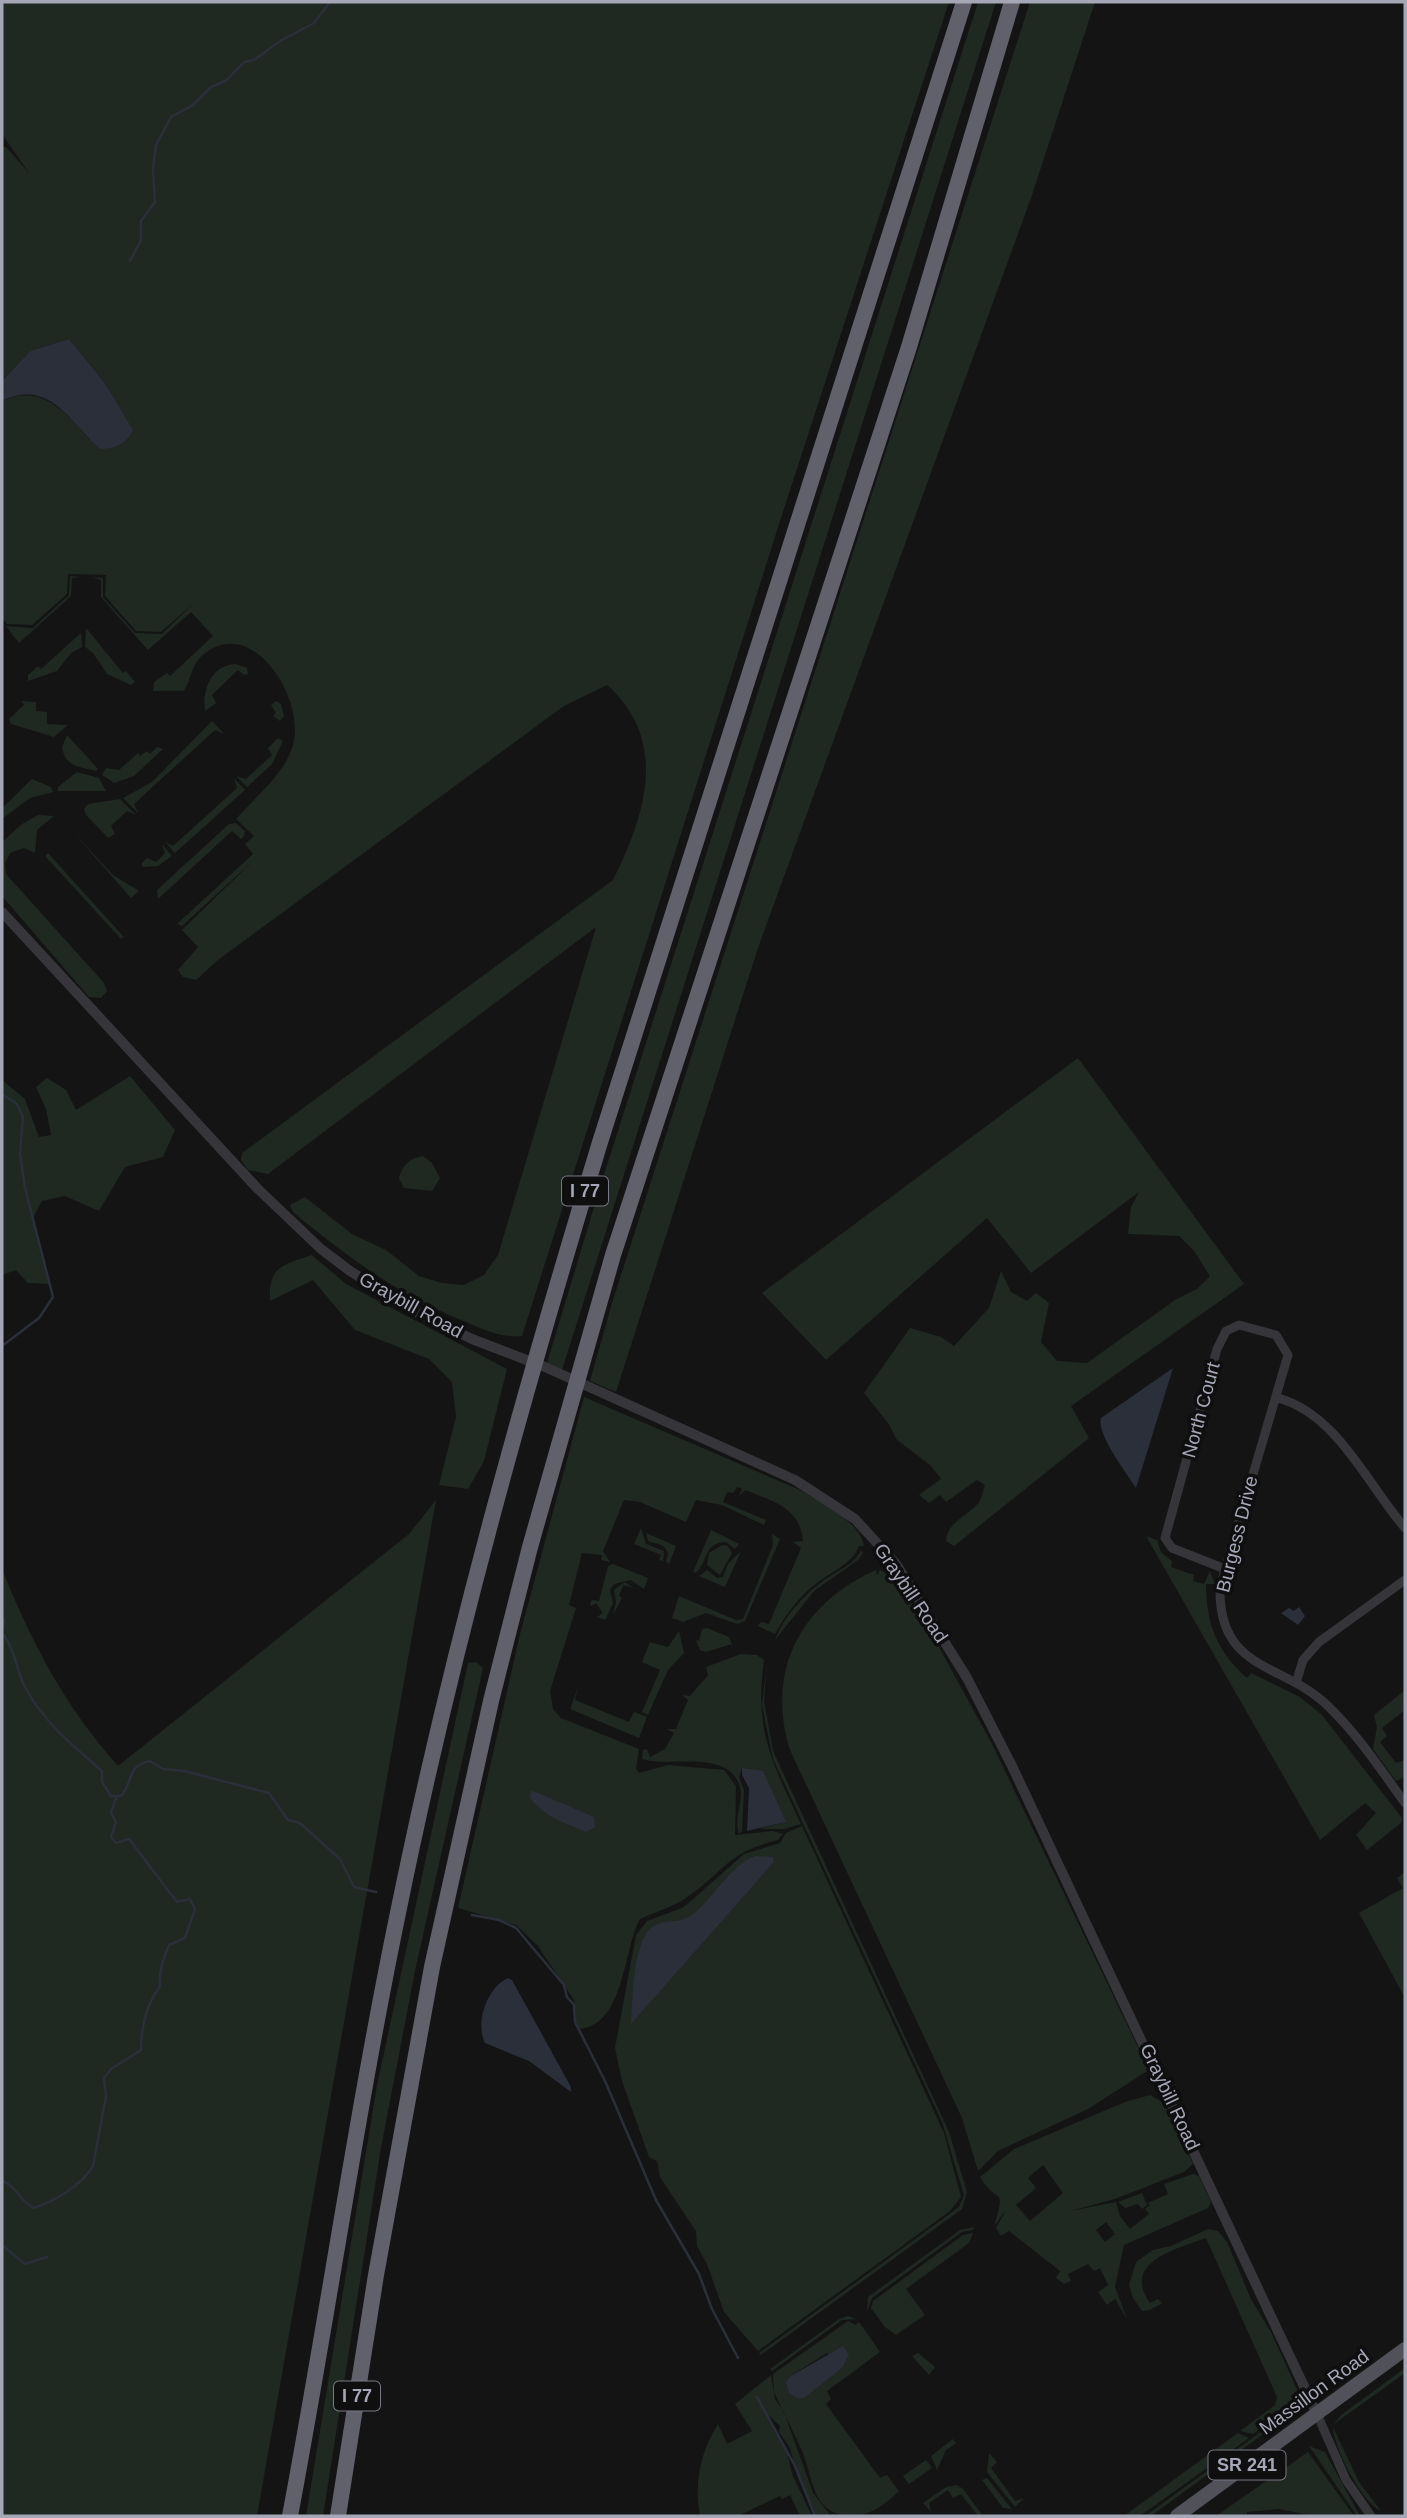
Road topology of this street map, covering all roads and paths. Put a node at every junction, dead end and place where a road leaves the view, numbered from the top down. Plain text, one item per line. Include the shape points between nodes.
1 (964, 2) edge
2 (1012, 2) edge
3 (2, 912) edge
4 (1278, 1398) junction
5 (1405, 1528) edge
6 (1225, 1569) junction
7 (1405, 1580) edge
8 (1296, 1683) junction
9 (1405, 1803) edge
10 (376, 2275) junction
11 (1405, 2349) edge
12 (1317, 2414) junction
13 (290, 2516) edge
14 (338, 2516) edge
15 (350, 2516) edge
16 (1177, 2516) edge
17 (1371, 2516) edge

1 - 13 highway, I 77 via 601,1139 484,1546 399,1908
2 - 10 highway, I 77 via 909,347 701,979 570,1400 456,1854
3 - 12 street, Graybill Road via 253,1183 321,1249 408,1308 795,1480 855,1519 896,1564 967,1678 1012,1766
4 - 5 street via 1315,1415
4 - 6 street, Burgess Drive
4 - 6 street, North Court via 1288,1355 1276,1335 1239,1325 1226,1331 1217,1349 1165,1538 1172,1548
6 - 8 street, Burgess Drive via 1220,1597 1225,1625 1235,1643 1247,1657
7 - 8 street via 1319,1642 1303,1660
8 - 9 street, Burgess Drive via 1351,1729
10 - 14 highway, I 77
10 - 15 highway
11 - 12 main road, Massillon Road / SR 241
12 - 16 main road, Massillon Road / SR 241
12 - 17 street, Graybill Road via 1346,2480

